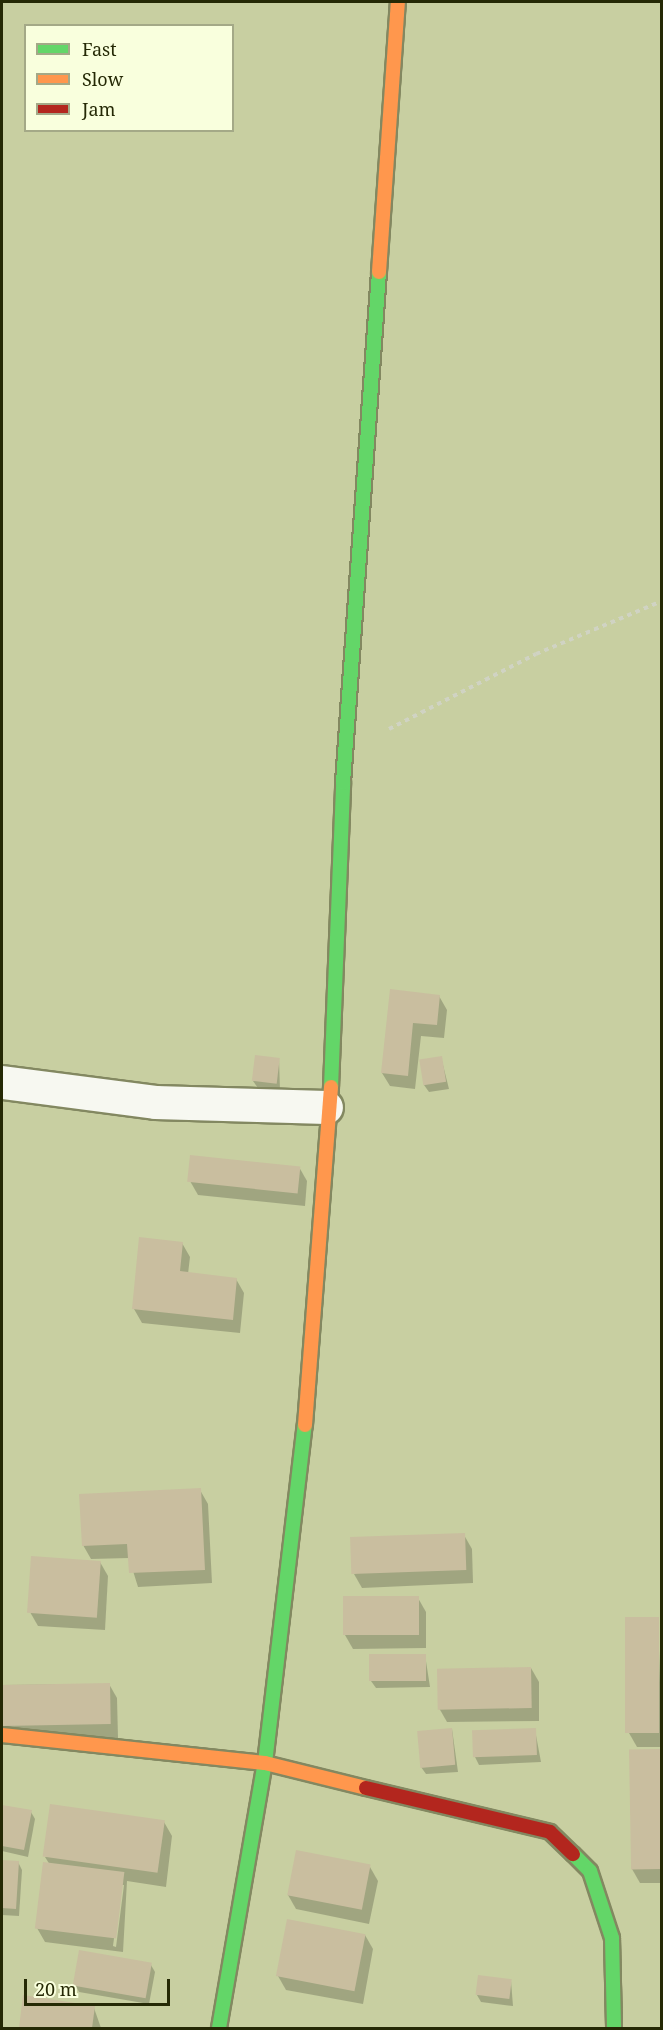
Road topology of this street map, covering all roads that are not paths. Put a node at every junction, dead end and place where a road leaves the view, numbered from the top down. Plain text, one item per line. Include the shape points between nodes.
1 (398, 2) edge
2 (2, 1082) edge
3 (326, 1107) junction
4 (2, 1735) edge
5 (264, 1762) junction
6 (219, 2028) edge
7 (614, 2028) edge

1 - 3 street via 345,751 338,984
2 - 3 street via 154,1102
3 - 5 street via 312,1362
4 - 5 street
5 - 6 street
5 - 7 street via 550,1832 590,1871 612,1938

